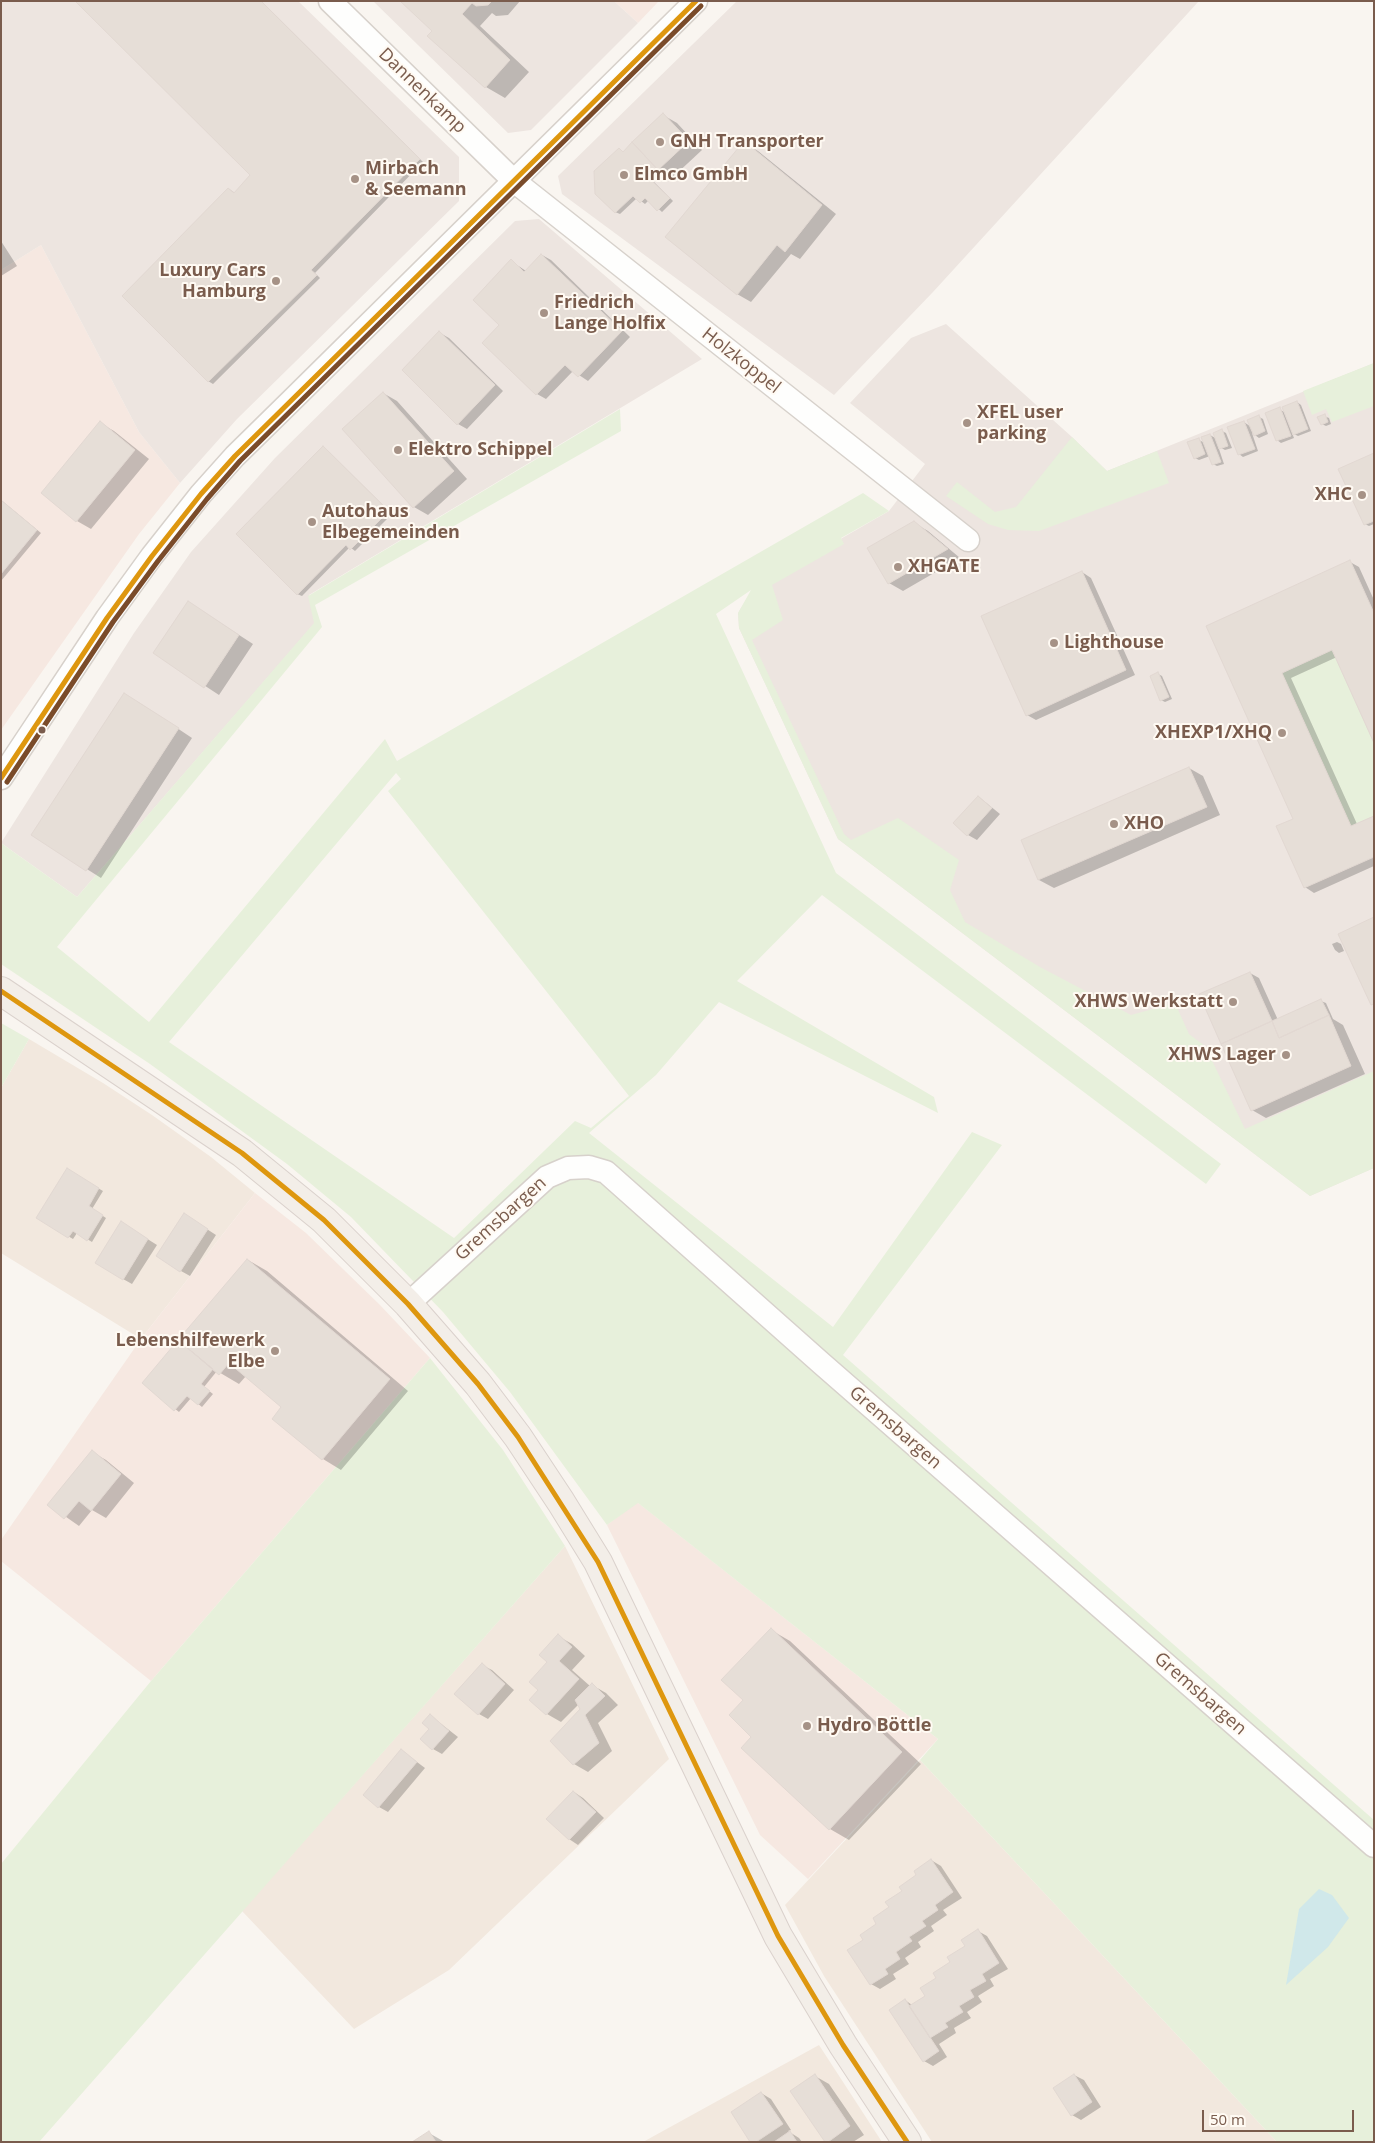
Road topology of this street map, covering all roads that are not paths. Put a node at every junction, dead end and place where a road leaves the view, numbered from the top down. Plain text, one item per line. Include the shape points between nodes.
1 (330, 1) edge
2 (696, 1) edge
3 (514, 181) junction
4 (968, 540) dead end
5 (1, 778) edge
6 (1, 991) edge
7 (408, 1304) junction
8 (1374, 1846) edge
9 (907, 2142) edge

1 - 3 street, Dannenkamp
2 - 3 street
3 - 4 street, Holzkoppel
3 - 5 street via 283,408 201,494 107,618
6 - 7 main road via 242,1152 324,1220
7 - 8 street, Gremsbargen via 547,1177 568,1168 589,1167 606,1172
7 - 9 main road via 478,1384 518,1437 598,1562 778,1936 843,2045

